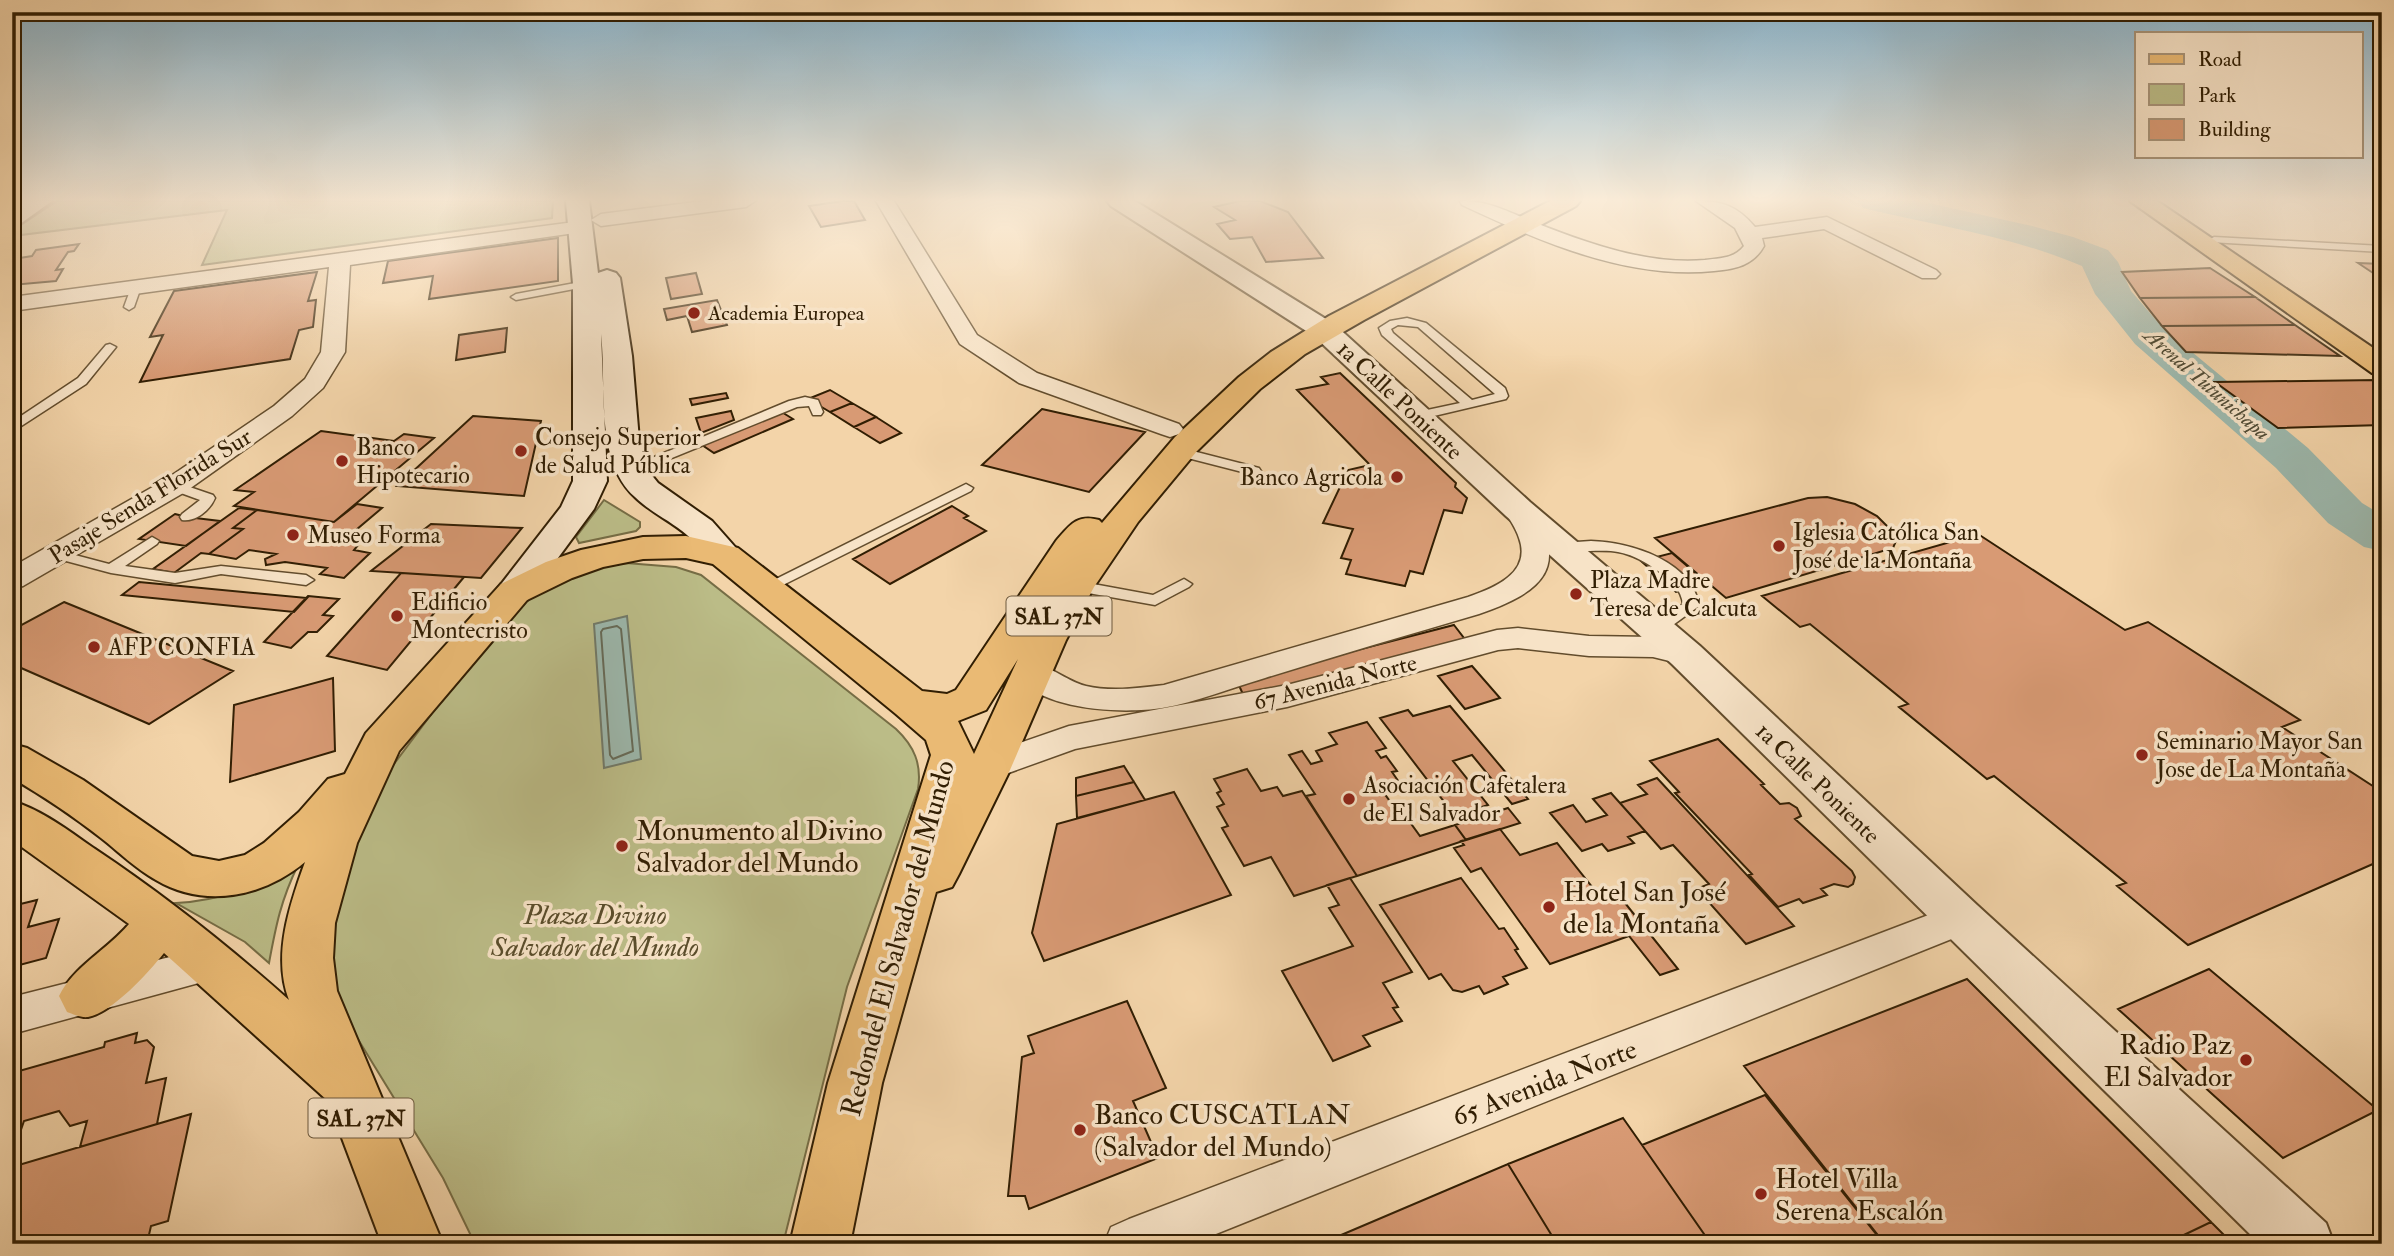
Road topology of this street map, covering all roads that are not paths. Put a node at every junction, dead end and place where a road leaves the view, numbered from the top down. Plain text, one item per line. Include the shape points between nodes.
1 (340, 260) joint
2 (587, 260) edge
3 (599, 260) edge
4 (920, 260) edge
5 (1212, 260) edge
6 (1441, 260) edge
7 (1633, 260) edge
8 (1739, 260) edge
9 (1900, 260) edge
10 (2227, 260) edge
11 (2244, 260) edge
12 (1928, 274) dead end
13 (586, 284) junction
14 (516, 298) dead end
15 (12, 304) edge
16 (1315, 325) junction
17 (110, 347) dead end
18 (2382, 351) edge
19 (2382, 367) edge
20 (1469, 404) junction
21 (817, 412) dead end
22 (1417, 416) junction
23 (12, 428) edge
24 (1175, 441) junction
25 (630, 470) junction
26 (1254, 471) dead end
27 (175, 486) junction
28 (966, 488) dead end
29 (1518, 509) junction
30 (187, 517) dead end
31 (152, 541) dead end
32 (55, 554) junction
33 (725, 556) junction
34 (111, 569) junction
35 (12, 580) edge
36 (306, 580) dead end
37 (1184, 584) dead end
38 (1077, 586) junction
39 (766, 588) junction
40 (514, 592) junction
41 (1671, 642) junction
42 (1030, 672) junction
43 (911, 704) junction
44 (381, 744) junction
45 (12, 759) edge
46 (989, 768) junction
47 (12, 818) edge
48 (1960, 919) junction
49 (161, 921) junction
50 (212, 963) junction
51 (887, 970) junction
52 (85, 996) junction
53 (12, 1016) edge
54 (349, 1088) junction
55 (412, 1244) edge
56 (820, 1244) edge
57 (1129, 1244) edge
58 (2304, 1244) edge

1 - 15 street via 132,297
1 - 27 street, Pasaje Senda Florida Sur via 333,352 314,383 283,411
2 - 13 main road
3 - 25 main road via 618,356 623,440
4 - 24 street via 968,339 1028,378
5 - 16 main road, 1a Calle Poniente
6 - 16 main road, SAL 37N
7 - 8 street via 1693,268
9 - 12 street
10 - 19 main road
11 - 18 main road
13 - 14 lane
13 - 40 main road via 590,481 577,509
16 - 22 main road, 1a Calle Poniente
16 - 24 main road, SAL 37N via 1280,359
17 - 23 lane via 82,381
20 - 20 lane via 1502,396 1501,391 1422,326 1404,321 1385,327 1388,335
20 - 22 lane
21 - 25 lane via 810,401 793,404
22 - 29 main road, 1a Calle Poniente
24 - 26 lane
24 - 38 main road, SAL 37N
24 - 43 main road, SAL 37N via 1069,549 971,700 952,709
25 - 33 main road via 646,490 700,528
27 - 30 lane via 208,498
27 - 32 street, Pasaje Senda Florida Sur
28 - 39 lane
29 - 41 main road, 1a Calle Poniente
29 - 42 street, 67 Avenida Norte via 1536,546 1533,569 1508,593 1468,607 1165,696 1080,698
31 - 34 lane
32 - 34 lane
32 - 35 street, Pasaje Senda Florida Sur
33 - 39 main road, Redondel El Salvador del Mundo / SAL 37N
33 - 40 main road, Redondel El Salvador del Mundo / SAL 37N via 686,547 643,548 594,558
34 - 36 lane via 175,578 220,570
37 - 38 lane via 1155,600
38 - 42 main road, SAL 37N
39 - 43 main road, Redondel El Salvador del Mundo / SAL 37N
40 - 44 main road, Redondel El Salvador del Mundo / SAL 37N
41 - 46 street, 67 Avenida Norte via 1653,647 1497,640 1287,696 1069,738
41 - 48 main road, 1a Calle Poniente
42 - 46 main road, SAL 37N
43 - 51 main road, Redondel El Salvador del Mundo / SAL 37N via 944,733 953,755
44 - 45 main road via 293,847 263,866 224,879 195,877 173,868 96,810
44 - 54 main road, Redondel El Salvador del Mundo / SAL 37N via 334,843 310,923 312,991
46 - 51 main road, SAL 37N
47 - 49 main road
48 - 57 street, 65 Avenida Norte
48 - 58 main road, 1a Calle Poniente
49 - 50 main road
49 - 52 main road via 132,956
50 - 52 street
50 - 54 main road
51 - 56 main road, Redondel El Salvador del Mundo / SAL 37N via 855,1083
52 - 53 street
54 - 55 main road, Redondel El Salvador del Mundo / SAL 37N

